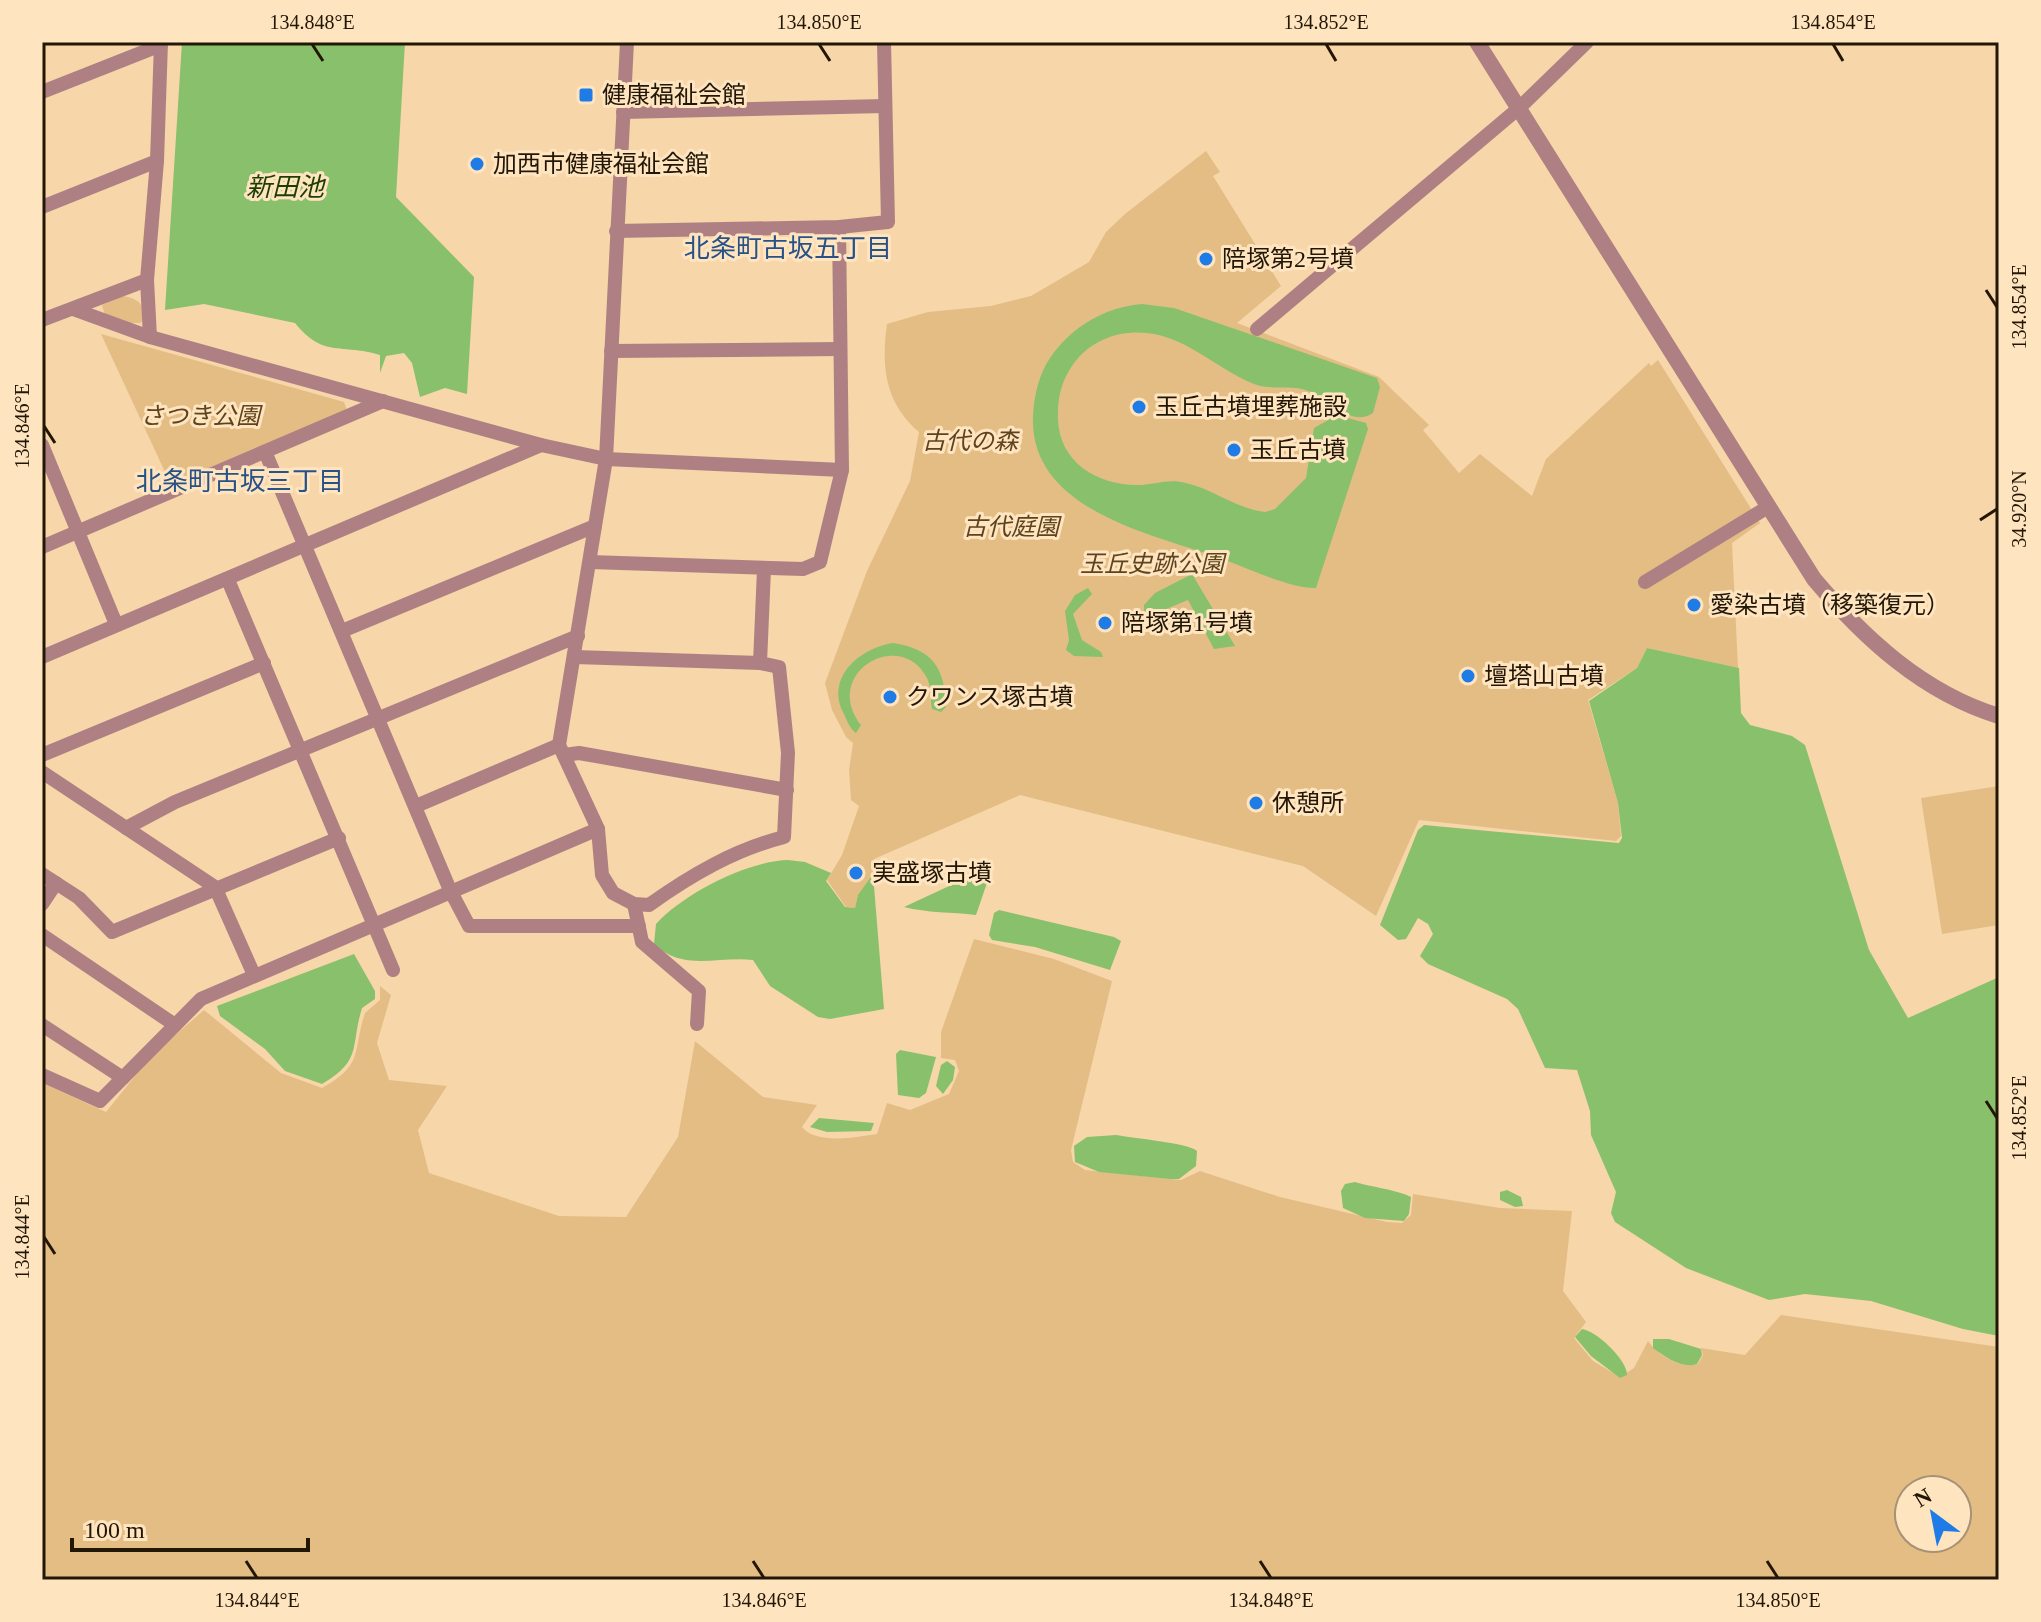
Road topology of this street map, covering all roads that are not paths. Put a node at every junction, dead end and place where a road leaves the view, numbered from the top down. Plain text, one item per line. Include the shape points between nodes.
1 (627, 42) edge
2 (884, 42) edge
3 (1477, 42) edge
4 (1587, 42) edge
5 (161, 44) edge
6 (42, 92) edge
7 (885, 106) junction
8 (1519, 108) junction
9 (623, 112) junction
10 (157, 161) junction
11 (42, 207) edge
12 (839, 227) junction
13 (616, 231) junction
14 (147, 280) junction
15 (73, 309) junction
16 (42, 320) edge
17 (1257, 329) dead end
18 (150, 337) junction
19 (840, 349) junction
20 (611, 351) junction
21 (383, 401) junction
22 (42, 445) edge
23 (541, 445) junction
24 (266, 454) junction
25 (606, 459) junction
26 (842, 470) junction
27 (1768, 507) junction
28 (595, 526) junction
29 (78, 532) junction
30 (304, 546) junction
31 (42, 547) edge
32 (590, 562) junction
33 (764, 569) junction
34 (228, 580) junction
35 (1645, 582) dead end
36 (116, 624) junction
37 (342, 631) junction
38 (578, 636) junction
39 (42, 657) edge
40 (575, 657) junction
41 (264, 663) junction
42 (760, 663) junction
43 (1999, 716) edge
44 (378, 718) junction
45 (561, 750) junction
46 (298, 751) junction
47 (42, 755) edge
48 (42, 772) edge
49 (787, 790) junction
50 (416, 806) junction
51 (126, 828) junction
52 (598, 829) junction
53 (339, 838) junction
54 (42, 874) edge
55 (56, 883) junction
56 (215, 887) junction
57 (450, 890) junction
58 (42, 904) edge
59 (634, 904) junction
60 (373, 923) junction
61 (639, 926) junction
62 (42, 935) edge
63 (393, 970) dead end
64 (254, 975) junction
65 (697, 1024) dead end
66 (42, 1025) edge
67 (175, 1025) junction
68 (42, 1075) edge
69 (123, 1078) junction

1 - 9 street
2 - 7 street
3 - 8 street
4 - 8 street
5 - 6 street
5 - 10 street
7 - 9 street
7 - 12 street via 888,222
8 - 17 street
8 - 27 street
9 - 13 street
10 - 11 street
10 - 14 street
12 - 13 street
12 - 19 street
13 - 20 street
14 - 15 street
14 - 18 street
15 - 16 street
15 - 18 street
18 - 21 street
19 - 20 street
19 - 26 street
20 - 25 street
21 - 23 street
21 - 24 street
22 - 29 street
23 - 25 street
23 - 30 street
24 - 29 street
24 - 30 street
25 - 26 street
25 - 28 street
26 - 33 street via 820,562 803,569
27 - 35 street
27 - 43 street via 1814,579 1875,644 1932,686
28 - 32 street
28 - 37 street
29 - 31 street
29 - 36 street
30 - 34 street
30 - 37 street
32 - 33 street
32 - 38 street
33 - 42 street
34 - 36 street
34 - 41 street
36 - 39 street
37 - 44 street
38 - 40 street
38 - 44 street
40 - 42 street
40 - 45 street
41 - 46 street
41 - 47 street
42 - 49 street via 779,667
44 - 46 street
44 - 50 street
45 - 49 street
45 - 50 street
45 - 52 street
46 - 51 street
46 - 53 street
48 - 51 street
49 - 59 street via 784,837 747,846 649,905
50 - 57 street
51 - 56 street
52 - 57 street
52 - 59 street via 602,875 613,893
53 - 56 street
53 - 60 street
54 - 55 street
55 - 56 street via 112,932
55 - 58 street
56 - 64 street
57 - 60 street
57 - 61 street via 469,926
59 - 61 street
60 - 63 street
60 - 64 street
61 - 65 street via 642,942 699,991
62 - 67 street
64 - 67 street via 201,999
66 - 69 street
67 - 69 street
68 - 69 street via 100,1101

